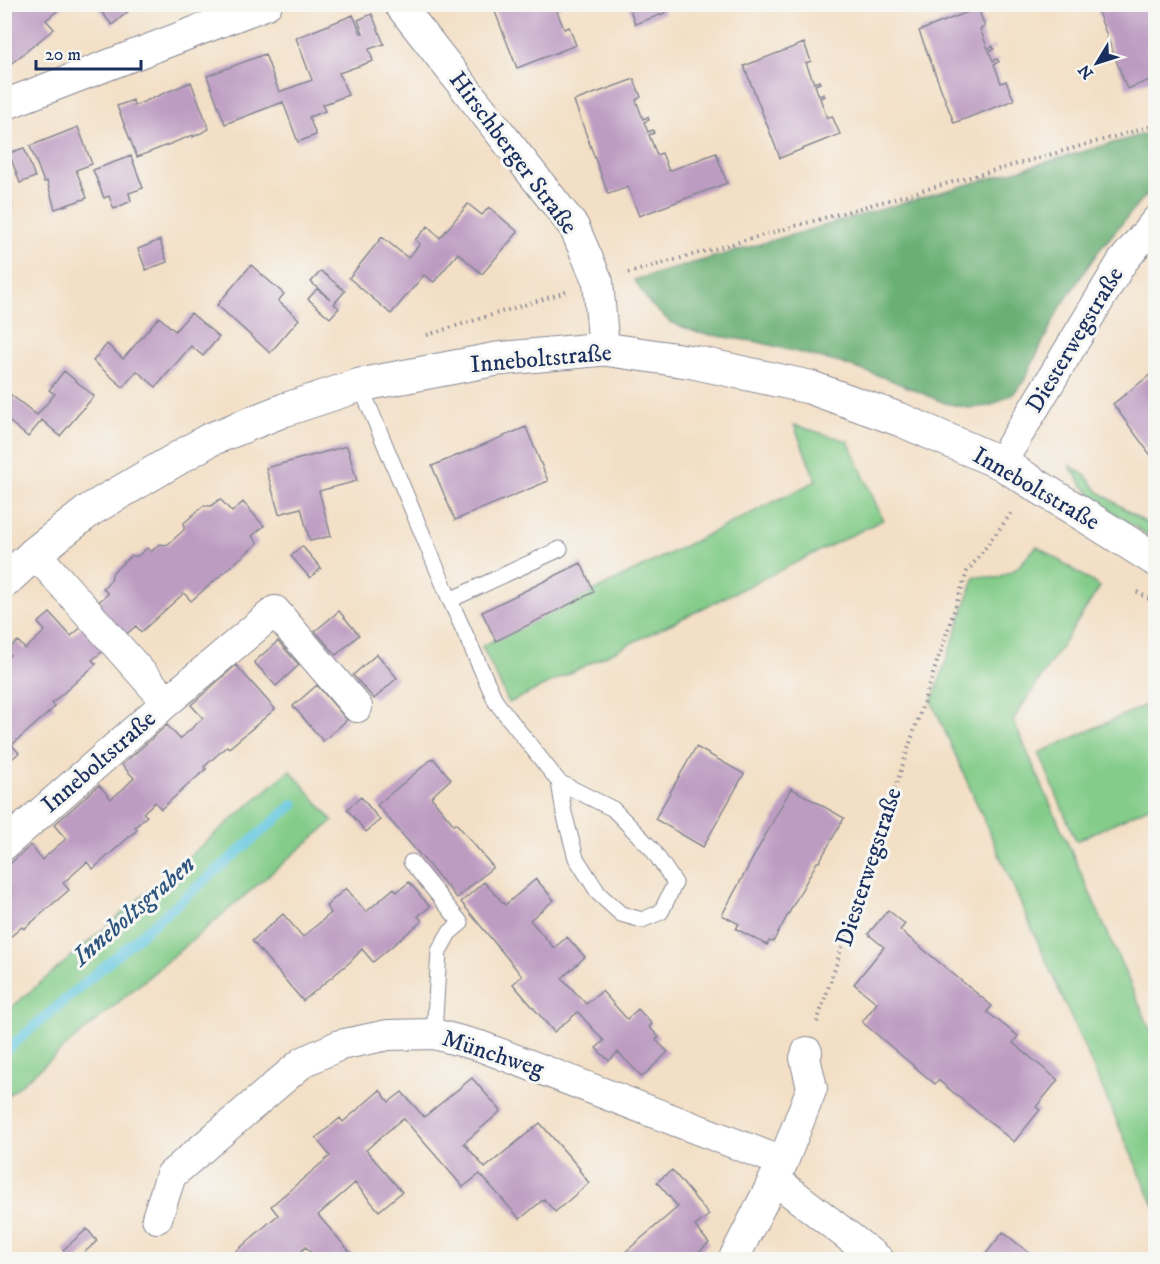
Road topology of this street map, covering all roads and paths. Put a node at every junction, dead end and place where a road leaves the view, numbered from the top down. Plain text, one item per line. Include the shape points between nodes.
1 (267, 4) edge
2 (399, 4) edge
3 (4, 105) edge
4 (1155, 125) edge
5 (1155, 221) edge
6 (598, 282) junction
7 (417, 338) dead end
8 (604, 349) junction
9 (360, 385) junction
10 (1001, 463) junction
11 (1033, 484) junction
12 (560, 549) dead end
13 (35, 553) junction
14 (1155, 560) edge
15 (4, 582) edge
16 (450, 600) junction
17 (167, 702) junction
18 (357, 706) dead end
19 (559, 782) junction
20 (4, 845) edge
21 (411, 862) dead end
22 (434, 1034) junction
23 (807, 1052) joint
24 (779, 1171) junction
25 (157, 1218) dead end
26 (733, 1260) edge
27 (879, 1260) edge

1 - 3 street
2 - 6 street, Hirschberger Straße via 574,227
4 - 6 path
5 - 10 street, Diesterwegstraße via 1122,262
6 - 7 path
6 - 8 street, Hirschberger Straße
8 - 9 street, Inneboltstraße via 497,359
8 - 10 street, Inneboltstraße via 693,362 809,387 902,420
9 - 13 street, Inneboltstraße via 209,440 90,510
9 - 16 lane
10 - 11 street, Inneboltstraße
11 - 14 street, Inneboltstraße
11 - 23 path, Diesterwegstraße via 967,572
12 - 16 lane
13 - 15 street, Inneboltstraße
13 - 17 street, Inneboltstraße
16 - 19 lane via 496,702
17 - 18 street, Inneboltstraße via 274,611
17 - 20 street, Inneboltstraße
19 - 19 lane via 613,809 652,849 675,883 661,912 642,920 621,914 599,894 576,858
21 - 22 lane via 461,923 449,933 439,951
22 - 24 street, Münchweg via 480,1046
22 - 25 street, Münchweg via 388,1035 340,1045 303,1062 171,1175
23 - 24 street via 812,1088
24 - 26 street
24 - 27 street, Münchweg

